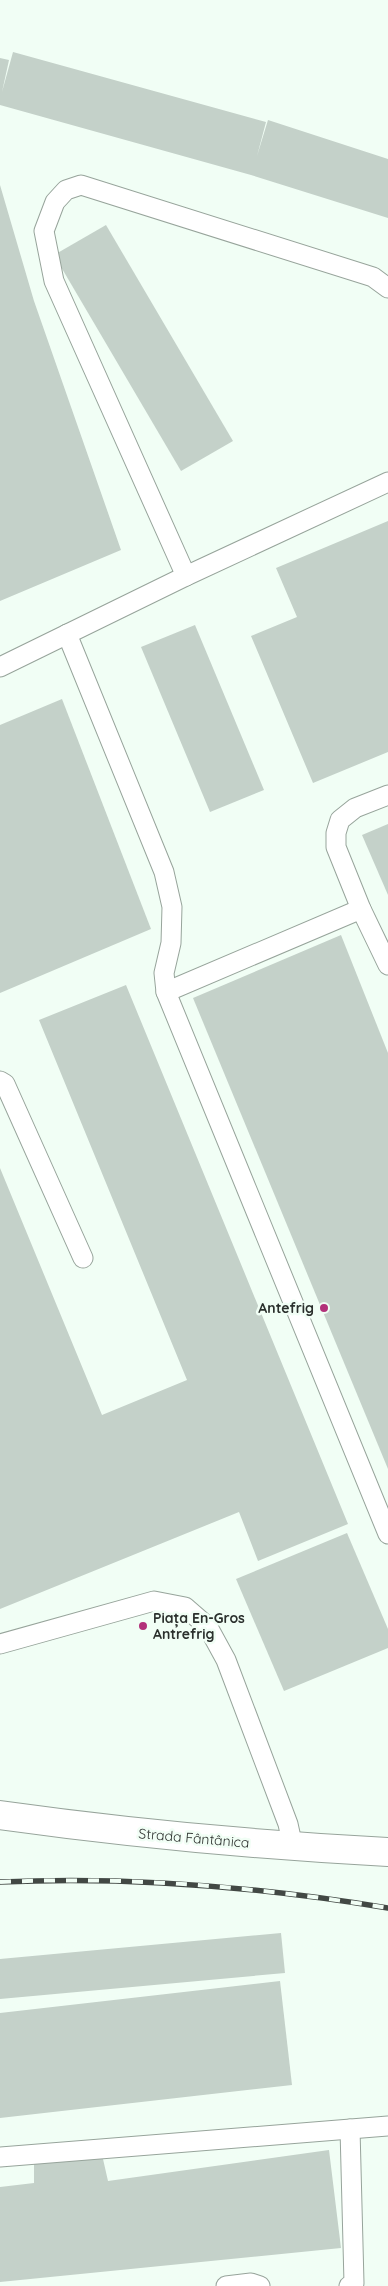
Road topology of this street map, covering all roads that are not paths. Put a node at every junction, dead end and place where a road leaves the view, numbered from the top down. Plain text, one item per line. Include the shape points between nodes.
1 (388, 288) edge
2 (388, 482) edge
3 (186, 576) junction
4 (67, 634) junction
5 (0, 667) edge
6 (388, 795) edge
7 (361, 909) junction
8 (388, 965) edge
9 (166, 992) junction
10 (0, 1081) edge
11 (83, 1258) dead end
12 (388, 1534) edge
13 (0, 1644) edge
14 (0, 1815) edge
15 (293, 1847) junction
16 (388, 1852) edge
17 (388, 2126) edge
18 (350, 2129) junction
19 (0, 2157) edge
20 (226, 2286) edge
21 (260, 2286) edge
22 (349, 2286) edge

1 - 3 lane via 373,277 82,185 66,190 55,202 44,230 54,281
2 - 3 lane
3 - 4 lane
4 - 5 lane
4 - 9 lane via 164,872 172,907 171,943 164,973
6 - 7 lane via 355,808 340,820 336,833 336,847
7 - 8 lane
7 - 9 lane
9 - 12 lane
10 - 11 lane via 5,1084
13 - 15 lane via 154,1601 185,1607 208,1627 226,1660 288,1824
14 - 15 street, Strada Fântânica via 98,1829
15 - 16 street, Strada Fântânica
17 - 18 lane
18 - 19 lane
18 - 22 lane via 354,2283
20 - 21 lane

